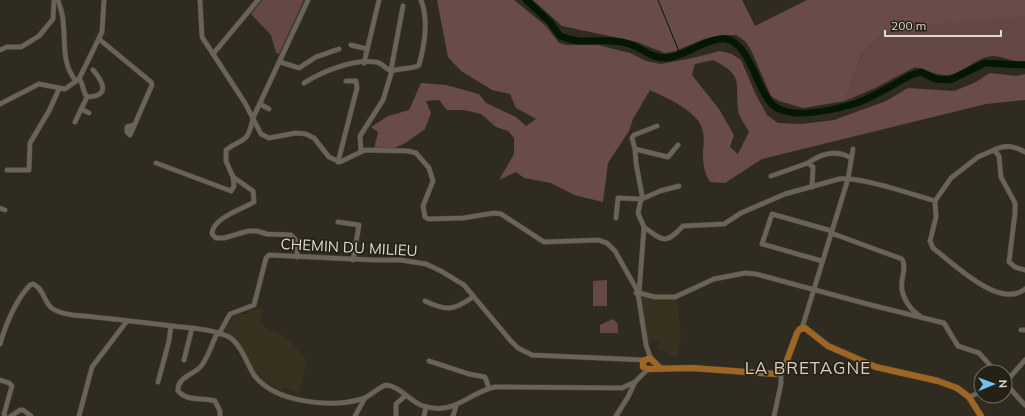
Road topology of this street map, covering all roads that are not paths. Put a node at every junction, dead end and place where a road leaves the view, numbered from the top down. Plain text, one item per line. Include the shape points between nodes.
1 (54, 0) edge
2 (58, 0) edge
3 (104, 0) edge
4 (200, 0) edge
5 (258, 0) edge
6 (308, 0) edge
7 (379, 0) edge
8 (421, 0) edge
9 (403, 6) dead end
10 (99, 39) junction
11 (332, 45) dead end
12 (351, 45) dead end
13 (339, 49) dead end
14 (367, 49) junction
15 (0, 50) edge
16 (334, 51) junction
17 (214, 54) junction
18 (280, 62) junction
19 (364, 63) junction
20 (94, 70) dead end
21 (392, 70) junction
22 (78, 80) junction
23 (346, 81) dead end
24 (304, 83) dead end
25 (58, 89) junction
26 (87, 97) junction
27 (0, 104) edge
28 (260, 104) junction
29 (81, 109) junction
30 (269, 109) dead end
31 (88, 113) dead end
32 (253, 118) junction
33 (75, 122) dead end
34 (134, 125) dead end
35 (657, 126) dead end
36 (678, 145) dead end
37 (636, 149) junction
38 (852, 149) dead end
39 (994, 150) junction
40 (361, 152) junction
41 (1025, 152) edge
42 (851, 158) junction
43 (338, 162) junction
44 (156, 163) dead end
45 (808, 163) junction
46 (7, 170) dead end
47 (771, 176) dead end
48 (233, 178) junction
49 (848, 179) junction
50 (678, 186) dead end
51 (812, 187) junction
52 (642, 199) junction
53 (936, 201) junction
54 (0, 208) edge
55 (5, 210) dead end
56 (616, 218) dead end
57 (338, 222) dead end
58 (644, 227) junction
59 (832, 232) junction
60 (297, 257) junction
61 (353, 260) junction
62 (822, 261) junction
63 (1025, 270) edge
64 (1025, 289) edge
65 (814, 290) junction
66 (638, 292) junction
67 (473, 297) junction
68 (424, 301) dead end
69 (924, 318) junction
70 (127, 321) junction
71 (171, 326) junction
72 (192, 328) junction
73 (802, 328) junction
74 (218, 333) junction
75 (0, 344) edge
76 (184, 360) dead end
77 (1025, 360) edge
78 (429, 361) dead end
79 (647, 364) junction
80 (989, 364) edge
81 (781, 371) junction
82 (1013, 374) edge
83 (0, 380) edge
84 (158, 382) dead end
85 (635, 382) junction
86 (489, 388) junction
87 (1013, 392) edge
88 (973, 395) edge
89 (405, 396) junction
90 (969, 397) junction
91 (365, 398) junction
92 (1025, 405) edge
93 (456, 406) junction
94 (426, 407) junction
95 (5, 416) edge
96 (11, 416) edge
97 (31, 416) edge
98 (79, 416) edge
99 (220, 416) edge
100 (355, 416) edge
101 (396, 416) edge
102 (424, 416) edge
103 (453, 416) edge
104 (616, 416) edge
105 (774, 416) edge
106 (981, 416) edge

1 - 15 street via 53,19 39,36 21,47
2 - 22 street via 64,21 64,51 71,72
3 - 10 street via 104,25
4 - 17 street via 201,33
5 - 17 street
6 - 18 street
7 - 14 street
8 - 21 street via 425,35 419,65
9 - 21 street
10 - 22 street
10 - 34 street via 151,82 152,85
11 - 16 street
12 - 14 street
13 - 16 street
14 - 19 street
16 - 18 street via 316,57 299,68
17 - 32 street
18 - 28 street
19 - 21 street via 378,62
19 - 24 street via 326,70
20 - 26 street via 102,81 102,92 97,96
21 - 40 street via 383,100 360,136
22 - 25 street via 65,89
22 - 26 street via 83,83
23 - 43 street via 356,81 357,88
25 - 27 street via 39,84
25 - 46 street via 49,111 30,143 29,170
26 - 29 street
28 - 30 street
28 - 32 street
29 - 31 street
29 - 33 street
32 - 43 street via 261,134 269,138 296,133 310,135 328,157
32 - 48 street via 244,141 226,150 226,161
35 - 37 street via 634,135 632,138
36 - 37 street via 668,157
37 - 52 street
38 - 42 street
39 - 41 street via 1011,146
39 - 53 street via 978,157 951,178
39 - 63 street via 999,156 1001,177 1015,203 1009,262 1015,268
40 - 43 street
40 - 66 street via 408,151 416,153 424,160 433,182 422,210 428,219 463,218 494,213 501,214 544,242 607,243 615,251
42 - 45 street via 842,152 830,153 816,157
42 - 49 street
44 - 48 street via 231,191 234,186
45 - 47 street
45 - 51 street via 813,167
48 - 60 street via 253,191 254,202 237,209 219,222 212,230 212,234 216,238 224,238 248,230 291,235 297,241
49 - 51 street
49 - 53 street
49 - 59 street
50 - 52 street
51 - 58 street via 785,194 724,224 683,226 671,238 655,235
52 - 56 street via 618,198
52 - 58 street via 638,213
53 - 64 street via 936,217 930,241 932,248 972,279 1002,294 1015,295
54 - 55 street
57 - 61 street via 359,225
58 - 66 street
59 - 62 street
59 - 62 street via 772,214 762,244
59 - 69 street via 902,259 903,293 910,309
60 - 61 street, CHEMIN DU MILIEU
60 - 74 street, CHEMIN DU MILIEU via 269,255 254,305 230,314
61 - 67 street, CHEMIN DU MILIEU via 401,260 426,264 453,277 464,285
62 - 65 street
65 - 66 street via 745,273 714,279 675,297
65 - 69 street
65 - 73 street
66 - 79 street
67 - 68 street via 453,308 438,308
67 - 79 street, CHEMIN DU MILIEU via 518,348 532,355 637,360
69 - 80 street via 944,323 958,346 979,353
70 - 71 street
70 - 75 street via 57,311 50,307 36,285 30,285 6,325
70 - 98 street via 92,367
71 - 72 street
71 - 84 street
72 - 74 street
72 - 76 street
73 - 81 main road
73 - 90 main road via 808,329 828,346 869,364 948,384
74 - 91 street via 232,339 256,376 278,392 315,403
74 - 99 street via 202,366 182,379 177,386 183,396 215,401
77 - 82 street
78 - 86 street via 469,374 485,376
79 - 81 main road via 660,368 772,375
79 - 85 street
81 - 105 street
83 - 95 street via 9,382 12,386
85 - 86 street via 616,389
85 - 104 street
86 - 93 street
87 - 92 street
88 - 90 street
89 - 91 street via 396,388 386,385
89 - 94 street
89 - 101 street via 396,404
90 - 106 main road
91 - 100 street
93 - 94 street via 436,409
93 - 103 street
94 - 102 street
96 - 97 street via 20,410

